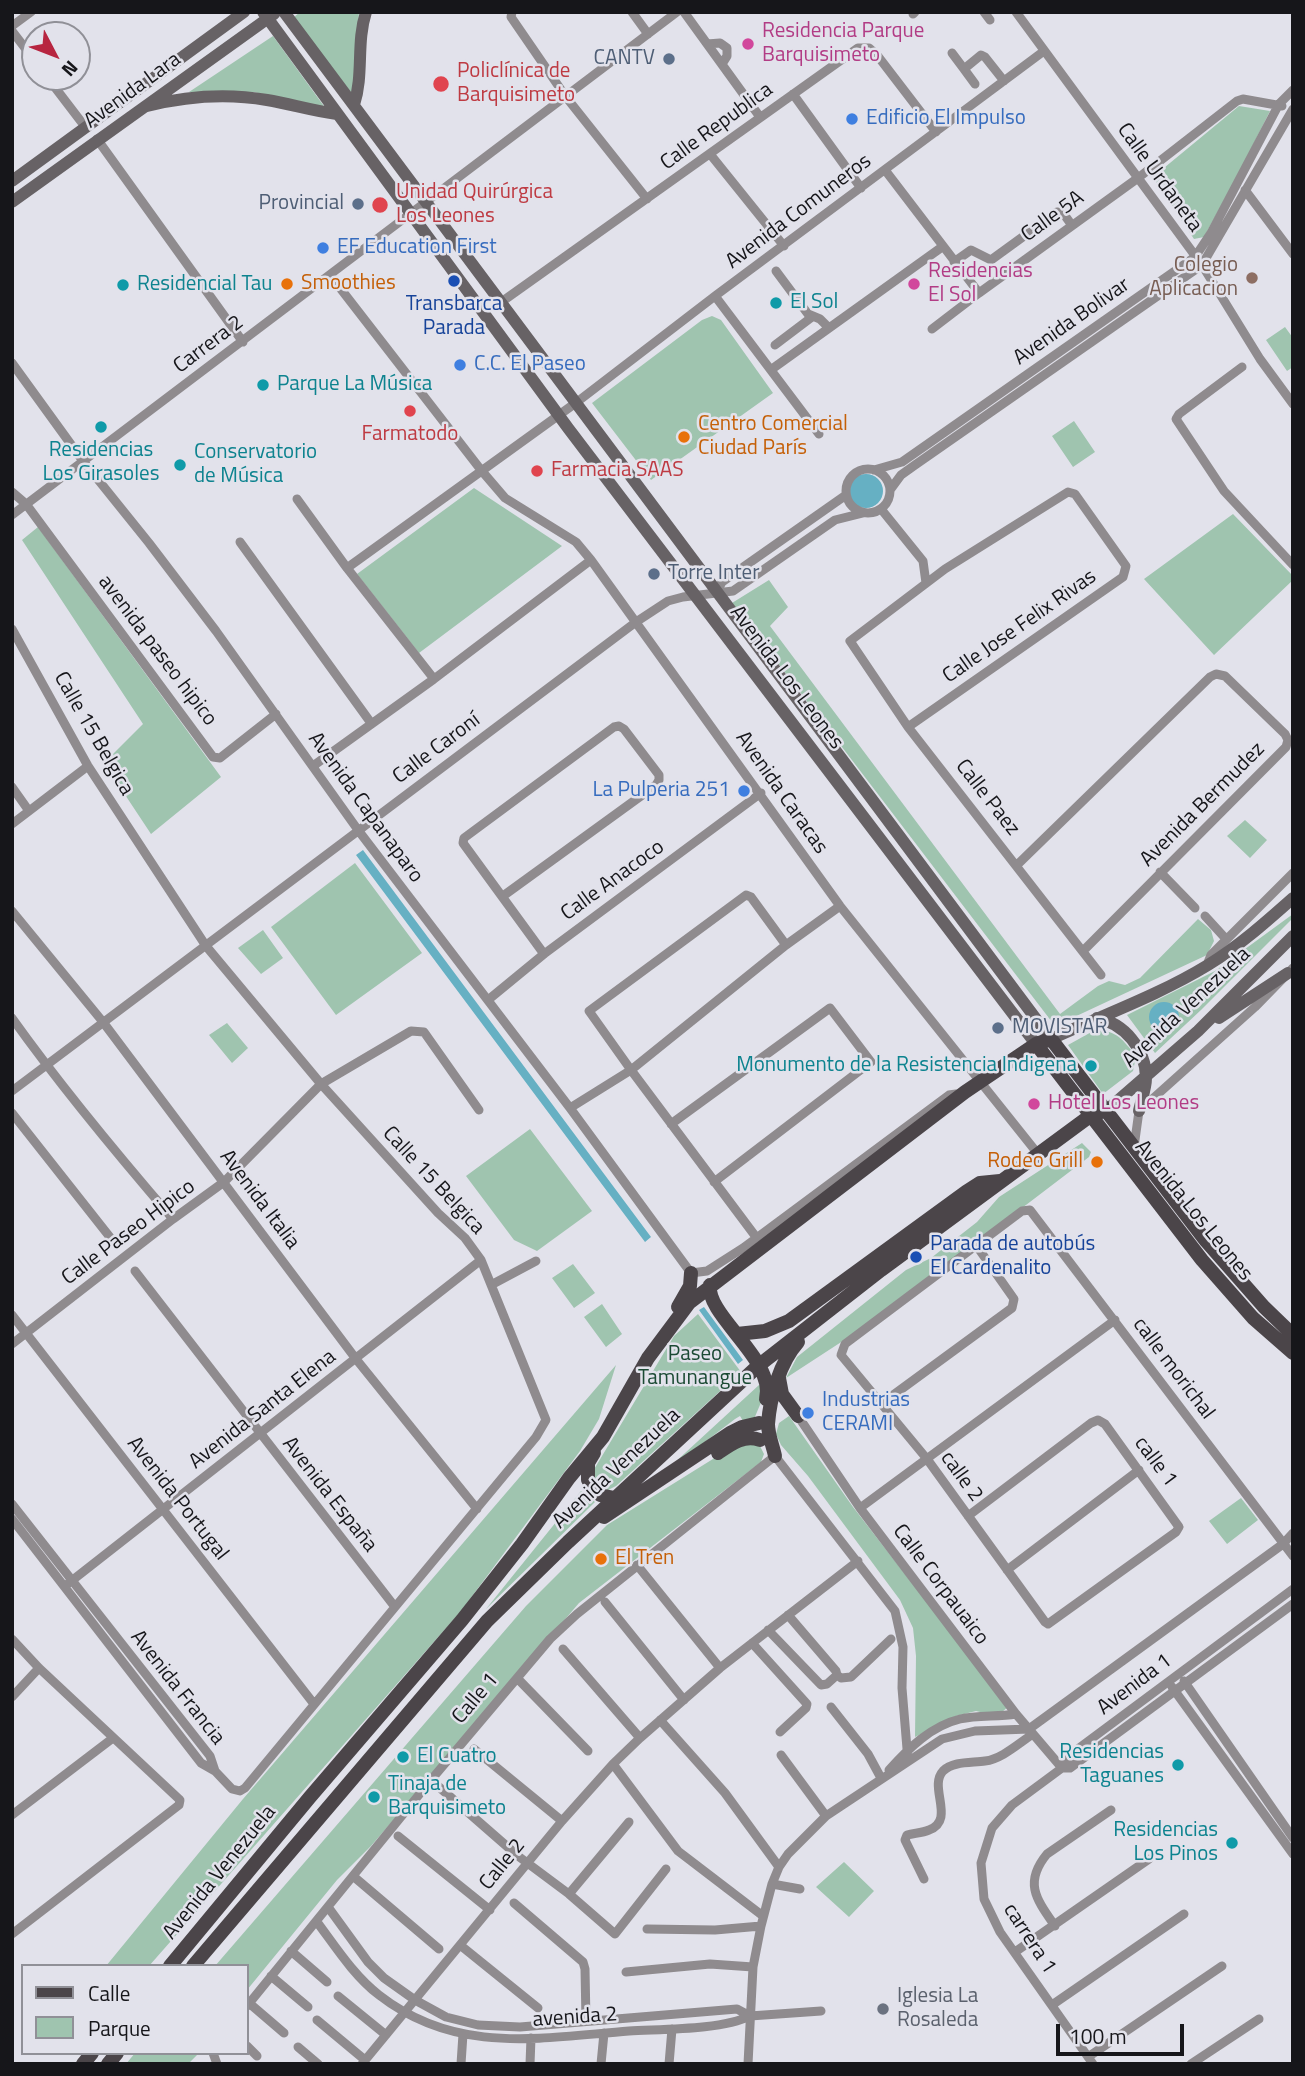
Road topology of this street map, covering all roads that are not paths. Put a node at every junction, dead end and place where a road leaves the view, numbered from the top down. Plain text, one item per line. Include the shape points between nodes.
1 (31, 12) edge
2 (244, 12) edge
3 (284, 12) edge
4 (366, 12) edge
5 (512, 12) edge
6 (632, 12) edge
7 (677, 12) edge
8 (684, 12) edge
9 (1016, 12) edge
10 (269, 14) edge
11 (12, 26) edge
12 (648, 34) junction
13 (707, 44) junction
14 (1044, 51) junction
15 (952, 53) dead end
16 (722, 64) junction
17 (964, 69) junction
18 (1004, 81) junction
19 (975, 84) dead end
20 (1293, 90) edge
21 (58, 91) edge
22 (793, 94) junction
23 (566, 97) junction
24 (354, 104) junction
25 (1279, 104) junction
26 (140, 108) junction
27 (1292, 111) edge
28 (337, 114) junction
29 (761, 117) junction
30 (86, 128) junction
31 (936, 132) junction
32 (97, 139) junction
33 (710, 154) junction
34 (885, 170) junction
35 (1138, 178) junction
36 (12, 181) edge
37 (860, 188) junction
38 (1245, 190) junction
39 (647, 199) junction
40 (12, 202) edge
41 (425, 203) junction
42 (410, 213) junction
43 (1071, 224) junction
44 (783, 246) junction
45 (942, 247) junction
46 (1293, 254) edge
47 (1195, 257) junction
48 (954, 262) junction
49 (1202, 265) junction
50 (776, 271) dead end
51 (330, 275) junction
52 (979, 293) junction
53 (715, 296) junction
54 (500, 303) junction
55 (812, 317) junction
56 (828, 327) junction
57 (932, 329) dead end
58 (243, 342) junction
59 (775, 345) dead end
60 (12, 363) edge
61 (1242, 367) dead end
62 (772, 369) junction
63 (577, 402) junction
64 (1293, 404) edge
65 (559, 414) junction
66 (819, 434) dead end
67 (83, 461) junction
68 (481, 470) junction
69 (874, 470) junction
70 (890, 490) junction
71 (12, 492) edge
72 (846, 495) junction
73 (297, 499) dead end
74 (26, 504) junction
75 (881, 509) junction
76 (863, 513) junction
77 (12, 515) edge
78 (240, 542) dead end
79 (591, 560) junction
80 (923, 561) junction
81 (1293, 565) edge
82 (347, 568) junction
83 (945, 569) junction
84 (926, 583) junction
85 (717, 592) junction
86 (697, 596) junction
87 (636, 622) junction
88 (12, 629) edge
89 (850, 640) joint
90 (434, 679) junction
91 (276, 714) junction
92 (371, 723) junction
93 (908, 727) junction
94 (88, 766) junction
95 (313, 766) junction
96 (12, 787) edge
97 (761, 793) junction
98 (29, 811) junction
99 (12, 824) edge
100 (358, 830) junction
101 (1017, 865) junction
102 (1160, 872) junction
103 (1293, 873) edge
104 (503, 896) junction
105 (1293, 898) edge
106 (840, 906) junction
107 (1195, 908) dead end
108 (12, 911) edge
109 (1205, 916) dead end
110 (1293, 936) edge
111 (1227, 939) junction
112 (786, 945) junction
113 (206, 946) junction
114 (1083, 951) junction
115 (544, 954) junction
116 (1207, 965) junction
117 (1290, 970) edge
118 (1101, 975) dead end
119 (488, 1000) junction
120 (12, 1018) edge
121 (1097, 1018) junction
122 (103, 1022) junction
123 (1198, 1031) junction
124 (1051, 1039) junction
125 (1036, 1044) junction
126 (46, 1065) junction
127 (631, 1070) junction
128 (1146, 1078) junction
129 (981, 1080) junction
130 (321, 1084) junction
131 (12, 1091) edge
132 (965, 1092) junction
133 (570, 1108) junction
134 (479, 1110) dead end
135 (1107, 1110) junction
136 (1139, 1111) junction
137 (12, 1113) edge
138 (1090, 1116) junction
139 (671, 1124) junction
140 (1134, 1147) junction
141 (1038, 1154) junction
142 (1000, 1181) junction
143 (224, 1182) junction
144 (714, 1182) junction
145 (173, 1219) junction
146 (756, 1237) junction
147 (113, 1241) dead end
148 (976, 1245) junction
149 (481, 1260) junction
150 (536, 1261) dead end
151 (880, 1270) junction
152 (135, 1271) dead end
153 (691, 1273) junction
154 (491, 1285) junction
155 (710, 1285) junction
156 (12, 1315) edge
157 (1115, 1320) junction
158 (666, 1331) junction
159 (26, 1334) junction
160 (737, 1334) junction
161 (1293, 1335) edge
162 (12, 1344) edge
163 (1293, 1353) edge
164 (356, 1359) junction
165 (758, 1366) junction
166 (780, 1373) junction
167 (881, 1404) junction
168 (798, 1416) joint
169 (759, 1423) junction
170 (259, 1434) junction
171 (603, 1437) junction
172 (760, 1440) junction
173 (775, 1457) junction
174 (927, 1459) junction
175 (1139, 1470) junction
176 (643, 1493) junction
177 (615, 1498) junction
178 (630, 1501) junction
179 (12, 1504) edge
180 (860, 1508) junction
181 (477, 1509) junction
182 (164, 1510) junction
183 (968, 1516) junction
184 (12, 1519) edge
185 (1293, 1533) edge
186 (568, 1542) junction
187 (1283, 1544) junction
188 (1293, 1556) edge
189 (858, 1561) junction
190 (637, 1565) junction
191 (1007, 1570) junction
192 (68, 1583) junction
193 (1293, 1589) edge
194 (605, 1602) dead end
195 (1293, 1604) edge
196 (394, 1607) junction
197 (788, 1615) junction
198 (1048, 1624) joint
199 (768, 1630) junction
200 (12, 1639) edge
201 (891, 1639) dead end
202 (752, 1643) junction
203 (563, 1650) dead end
204 (39, 1668) junction
205 (720, 1668) junction
206 (837, 1675) junction
207 (1179, 1675) junction
208 (517, 1678) junction
209 (1169, 1683) junction
210 (1186, 1684) junction
211 (1175, 1691) junction
212 (12, 1697) edge
213 (684, 1700) junction
214 (314, 1704) junction
215 (831, 1707) dead end
216 (1016, 1714) junction
217 (660, 1720) junction
218 (780, 1732) dead end
219 (1031, 1732) junction
220 (113, 1738) junction
221 (640, 1738) junction
222 (474, 1749) dead end
223 (908, 1750) junction
224 (588, 1751) dead end
225 (782, 1755) dead end
226 (908, 1761) junction
227 (613, 1764) junction
228 (1062, 1768) junction
229 (881, 1779) junction
230 (431, 1780) junction
231 (245, 1788) joint
232 (1111, 1810) dead end
233 (12, 1815) edge
234 (826, 1816) junction
235 (562, 1821) junction
236 (629, 1822) dead end
237 (398, 1836) dead end
238 (1293, 1838) edge
239 (1293, 1854) edge
240 (1149, 1859) dead end
241 (528, 1863) junction
242 (779, 1867) junction
243 (666, 1869) dead end
244 (353, 1876) junction
245 (924, 1879) dead end
246 (772, 1884) junction
247 (800, 1889) dead end
248 (569, 1894) junction
249 (514, 1903) dead end
250 (328, 1908) junction
251 (490, 1910) junction
252 (1184, 1914) dead end
253 (762, 1921) junction
254 (317, 1922) junction
255 (1055, 1926) junction
256 (647, 1929) dead end
257 (12, 1934) edge
258 (460, 1945) junction
259 (439, 1950) dead end
260 (290, 1951) junction
261 (1015, 1952) junction
262 (172, 1964) edge
263 (195, 1964) edge
264 (1222, 1966) dead end
265 (753, 1967) junction
266 (626, 1972) dead end
267 (271, 1976) junction
268 (327, 1982) dead end
269 (338, 1996) dead end
270 (415, 2000) junction
271 (248, 2005) edge
272 (1052, 2005) junction
273 (307, 2007) dead end
274 (538, 2008) dead end
275 (821, 2011) dead end
276 (405, 2012) junction
277 (750, 2016) junction
278 (1259, 2019) dead end
279 (317, 2020) dead end
280 (586, 2021) junction
281 (672, 2029) junction
282 (284, 2033) dead end
283 (604, 2033) junction
284 (463, 2034) junction
285 (387, 2035) junction
286 (531, 2038) junction
287 (248, 2047) edge
288 (298, 2047) dead end
289 (257, 2056) dead end
290 (1090, 2061) edge
291 (363, 2062) edge
292 (318, 2064) edge
293 (461, 2064) edge
294 (530, 2064) edge
295 (601, 2064) edge
296 (669, 2064) edge
297 (748, 2064) edge
298 (1191, 2064) edge

1 - 11 street
2 - 30 street, Avenida Lara
3 - 24 street, Avenida Los Leones
4 - 24 street via 361,28 360,86
5 - 23 street via 511,17
6 - 12 street
7 - 12 street, Carrera 2
8 - 13 street
9 - 14 street, Calle Urdaneta
10 - 26 street, Avenida Lara
10 - 28 street, Avenida Los Leones
12 - 23 street, Carrera 2
13 - 16 street
13 - 16 street via 727,47
14 - 18 street, Avenida Comuneros
14 - 35 street, Calle Urdaneta
15 - 17 street
16 - 29 street
17 - 18 street via 983,55
17 - 19 street
18 - 31 street, Avenida Comuneros
20 - 25 street, Avenida Bolivar
21 - 30 street
22 - 29 street, Calle Republica
22 - 31 street, Calle Republica via 858,48 869,48
22 - 37 street
23 - 39 street
23 - 41 street, Carrera 2
24 - 41 street, Avenida Los Leones
25 - 27 street
25 - 35 street, Calle 5A via 1237,101
25 - 47 street, Avenida Bolivar
26 - 28 street via 217,96
26 - 32 street, Avenida Lara
27 - 38 street, Avenida Bolivar
28 - 42 street, Avenida Los Leones
29 - 33 street, Calle Republica
30 - 36 street, Avenida Lara
31 - 34 street, Avenida Comuneros
32 - 40 street, Avenida Lara
32 - 58 street
33 - 39 street, Calle Republica
33 - 44 street
34 - 37 street, Avenida Comuneros
34 - 45 street
35 - 43 street, Calle 5A
35 - 47 street, Calle Urdaneta
37 - 44 street, Avenida Comuneros
38 - 46 street
38 - 49 street, Avenida Bolivar
39 - 54 street, Calle Republica
41 - 42 street, Carrera 2
41 - 54 street, Avenida Los Leones
42 - 51 street, Carrera 2
42 - 65 street, Avenida Los Leones
43 - 48 street via 1057,212 991,260 971,250
43 - 52 street, Calle 5A
44 - 53 street, Avenida Comuneros
45 - 48 street
45 - 56 street
47 - 49 street, Calle Urdaneta
47 - 69 street, Avenida Bolivar via 902,462
48 - 52 street
49 - 64 street, Calle Urdaneta
49 - 70 street, Avenida Bolivar via 901,475
50 - 55 street
51 - 58 street, Carrera 2
51 - 68 street, Avenida Caracas
52 - 57 street, Calle 5A
53 - 62 street
53 - 63 street, Avenida Comuneros
54 - 63 street, Avenida Los Leones
55 - 56 street
55 - 59 street
56 - 62 street
58 - 67 street, Carrera 2
60 - 67 street, Avenida Capanaparo
61 - 81 street via 1176,419 1224,491
62 - 66 street
63 - 65 street, Avenida Comuneros
63 - 85 street, Avenida Los Leones
65 - 68 street, Avenida Comuneros
65 - 86 street, Avenida Los Leones
67 - 74 street, Carrera 2
67 - 91 street, Avenida Capanaparo
68 - 79 street, Avenida Caracas via 505,498 576,542
68 - 82 street, Avenida Comuneros
69 - 70 street
69 - 72 street, Avenida Bolivar via 856,473 848,482
70 - 75 street, Avenida Bolivar
71 - 74 street
72 - 76 street via 852,507
72 - 85 street, Avenida Bolivar via 722,582
73 - 82 street
74 - 77 street, Carrera 2
74 - 91 street, avenida paseo hipico via 213,757 220,758
75 - 76 street
75 - 80 street
76 - 85 street via 835,520 733,591
78 - 92 street
79 - 87 street, Avenida Caracas
79 - 90 street
80 - 83 street
80 - 84 street
82 - 90 street
83 - 84 street, Calle Jose Felix Rivas
83 - 93 street, Calle Jose Felix Rivas via 1068,492 1075,494 1126,566 1123,577
84 - 89 street, Calle Jose Felix Rivas
85 - 86 street, Calle Caroní
85 - 124 street, Avenida Los Leones
86 - 87 street, Calle Caroní via 668,601
86 - 125 street, Avenida Los Leones
87 - 97 street, Avenida Caracas
87 - 100 street, Calle Caroní
88 - 94 street, Calle 15 Belgica
89 - 93 street, Calle Paez
90 - 92 street
91 - 95 street, Avenida Capanaparo
92 - 95 street
93 - 101 street, Calle Paez
94 - 98 street
94 - 113 street, Calle 15 Belgica
95 - 100 street, Avenida Capanaparo
96 - 98 street
97 - 106 street, Avenida Caracas
97 - 115 street, Calle Anacoco
98 - 99 street
100 - 113 street, Calle Caroní
100 - 119 street, Avenida Capanaparo
101 - 102 street, Avenida Bermudez via 1210,677 1225,676 1285,734 1286,747
101 - 114 street, Calle Paez
102 - 107 street
102 - 114 street, Avenida Bermudez
103 - 111 street, Avenida Venezuela
104 - 104 street via 463,843 466,835 614,727 624,729 659,775 656,785
104 - 115 street
105 - 116 street, Avenida Venezuela
106 - 112 street
106 - 129 street, Avenida Caracas
108 - 122 street, Avenida Italia
109 - 111 street
110 - 123 street, Avenida Venezuela
111 - 116 street, Avenida Venezuela
112 - 127 street
112 - 127 street via 746,895 589,1011
113 - 122 street, Calle Caroní
113 - 130 street, Calle 15 Belgica
114 - 118 street, Calle Paez
115 - 119 street, Calle Anacoco
116 - 121 street, Avenida Venezuela
117 - 123 street
117 - 136 street, Avenida Venezuela
119 - 133 street, Avenida Capanaparo
120 - 126 street
121 - 124 street, Avenida Venezuela
121 - 128 street via 1112,1021 1129,1034 1140,1052
122 - 126 street, Calle Caroní
122 - 143 street, Avenida Italia
123 - 128 street, Avenida Venezuela
124 - 125 main road, Avenida Venezuela
124 - 135 main road, Avenida Los Leones
125 - 129 main road, Avenida Venezuela
125 - 138 main road, Avenida Los Leones
126 - 131 street, Calle Caroní
126 - 145 street
127 - 133 street
127 - 139 street
128 - 135 street, Avenida Venezuela
128 - 136 street
129 - 132 main road, Avenida Venezuela
129 - 141 street, Avenida Caracas
130 - 134 street, Calle Paseo Hipico via 417,1030 424,1032
130 - 143 street, Calle Paseo Hipico
130 - 149 street, Calle 15 Belgica
132 - 146 street via 949,1095
132 - 155 main road, Avenida Venezuela
133 - 153 street, Avenida Capanaparo
135 - 138 main road, Avenida Venezuela
135 - 140 main road, Avenida Los Leones
136 - 140 street
137 - 147 street
138 - 141 main road, Avenida Venezuela
138 - 163 main road, Avenida Los Leones via 1202,1260 1253,1318
139 - 144 street
139 - 144 street via 830,1007 871,1062
140 - 161 main road, Avenida Los Leones via 1206,1241
141 - 142 main road, Avenida Venezuela
142 - 151 main road, Avenida Venezuela
142 - 160 main road via 980,1183 965,1192 789,1321 765,1331
143 - 145 street, Calle Paseo Hipico
143 - 164 street, Avenida Italia
144 - 146 street
145 - 159 street, Calle Paseo Hipico
146 - 153 street via 707,1270
148 - 157 street, calle morichal via 1022,1211 1030,1210
148 - 167 street via 1014,1299 1012,1308
148 - 167 street, calle 2 via 845,1344 841,1355
149 - 154 street, Calle 15 Belgica
149 - 164 street, Avenida Santa Elena
150 - 154 street
151 - 165 main road, Avenida Venezuela
151 - 166 main road via 797,1344
152 - 170 street, Avenida España
153 - 158 main road via 690,1286
154 - 181 street, Calle 15 Belgica via 546,1420
155 - 158 main road, Avenida Venezuela
155 - 160 main road via 710,1296
156 - 159 street, Avenida Portugal
157 - 174 street
157 - 187 street, calle morichal
158 - 171 main road, Avenida Venezuela
159 - 162 street, Calle Paseo Hipico
159 - 182 street, Avenida Portugal
160 - 165 main road
164 - 170 street, Avenida Santa Elena
164 - 181 street, Avenida Italia
165 - 169 main road via 769,1390
165 - 177 main road, Avenida Venezuela
166 - 168 main road via 782,1394
166 - 173 main road via 768,1424
167 - 174 street, calle 2
168 - 180 street, Calle Corpauaico
169 - 172 main road
169 - 176 main road via 730,1433
170 - 182 street, Avenida Santa Elena
170 - 196 street, Avenida España
171 - 177 main road via 588,1463 588,1480 600,1495
171 - 262 main road, Avenida Venezuela via 462,1620
172 - 173 main road
172 - 176 main road via 750,1437 734,1442
173 - 189 street
173 - 190 street, Calle 1
174 - 180 street
174 - 183 street, calle 2
175 - 183 street, calle 1 via 1098,1420
175 - 191 street
175 - 198 street, calle 1 via 1179,1527
176 - 178 main road
177 - 178 main road
177 - 186 main road, Avenida Venezuela
178 - 186 main road
179 - 192 street, Avenida Francia
180 - 216 street, Calle Corpauaico
181 - 196 street, Calle 15 Belgica
182 - 192 street, Avenida Santa Elena
182 - 214 street, Avenida Portugal
183 - 191 street, calle 2
184 - 192 street, Avenida Francia
185 - 187 street
186 - 263 main road, Avenida Venezuela via 487,1621
187 - 188 street, calle morichal
187 - 219 street
189 - 197 street, Calle 2
189 - 223 street via 895,1611 903,1647
190 - 205 street
190 - 208 street, Calle 1 via 550,1639
191 - 198 street, calle 2
192 - 231 street, Avenida Francia via 210,1756 215,1771 232,1789
193 - 207 street, Avenida 1
194 - 213 street
195 - 210 street, Avenida 1
196 - 214 street, Calle 15 Belgica
197 - 199 street, Calle 2
197 - 206 street
199 - 202 street, Calle 2
199 - 206 street via 821,1685
200 - 204 street
201 - 206 street via 851,1677
202 - 205 street, Calle 2
202 - 218 street via 807,1704
203 - 221 street
204 - 212 street
204 - 220 street
205 - 213 street, Calle 2
207 - 209 street, Avenida 1
207 - 210 street
208 - 224 street
208 - 230 street, Calle 1
209 - 211 street
209 - 228 street, Avenida 1 via 1075,1751
210 - 211 street, Avenida 1
210 - 238 street
211 - 228 street, Avenida 1 via 1070,1768
211 - 239 street
213 - 217 street, Calle 2
214 - 231 street, Calle 15 Belgica
215 - 229 street via 868,1754
216 - 219 street, Calle Corpauaico
216 - 223 street via 959,1719
217 - 221 street, Calle 2
217 - 242 street via 725,1793
219 - 226 street via 955,1734
219 - 228 street, Calle Corpauaico
219 - 245 street via 997,1757 959,1764 941,1774 942,1811 937,1825 905,1840
220 - 233 street
220 - 257 street via 177,1795 179,1805
221 - 227 street, Calle 2
222 - 235 street, Calle 1
223 - 226 street
223 - 229 street
225 - 234 street
226 - 229 street
227 - 235 street, Calle 2
227 - 253 street via 678,1852
228 - 261 street, carrera 1 via 1012,1805 992,1828 981,1863 984,1899
229 - 234 street
230 - 241 street, calle 2
230 - 244 street, Calle 1
232 - 255 street via 1046,1854 1040,1863 1034,1891
234 - 242 street
235 - 241 street, Calle 2
236 - 248 street
237 - 251 street
240 - 255 street
241 - 248 street, calle 2
241 - 251 street, Calle 2
242 - 246 street
243 - 248 street, calle 2 via 615,1934
244 - 250 street, Calle 1
244 - 259 street
246 - 247 street
246 - 253 street
249 - 280 street, calle 2 via 583,1962
250 - 254 street, Calle 1
250 - 270 street via 368,1962
251 - 258 street, Calle 2
252 - 272 street
253 - 256 street via 715,1930
253 - 265 street
254 - 260 street, Calle 1
254 - 276 street, avenida 2 via 365,1982
255 - 261 street
258 - 270 street, Calle 2
258 - 274 street
260 - 267 street, Calle 1
260 - 268 street
261 - 272 street, carrera 1
264 - 290 street
265 - 266 street via 710,1964
265 - 277 street
267 - 271 street, Calle 1
267 - 273 street
269 - 285 street
270 - 276 street, Calle 2
270 - 280 street via 446,2017 478,2025 520,2027
271 - 282 street
272 - 290 street, carrera 1
275 - 277 street
276 - 284 street, avenida 2
276 - 285 street, Calle 2
277 - 280 street via 737,2009
277 - 281 street, avenida 2 via 738,2022
277 - 297 street
278 - 298 street
279 - 291 street
281 - 283 street, avenida 2
281 - 296 street
283 - 286 street, avenida 2
283 - 295 street
284 - 286 street, avenida 2
284 - 293 street
285 - 291 street, Calle 2
286 - 294 street
287 - 289 street
288 - 292 street

